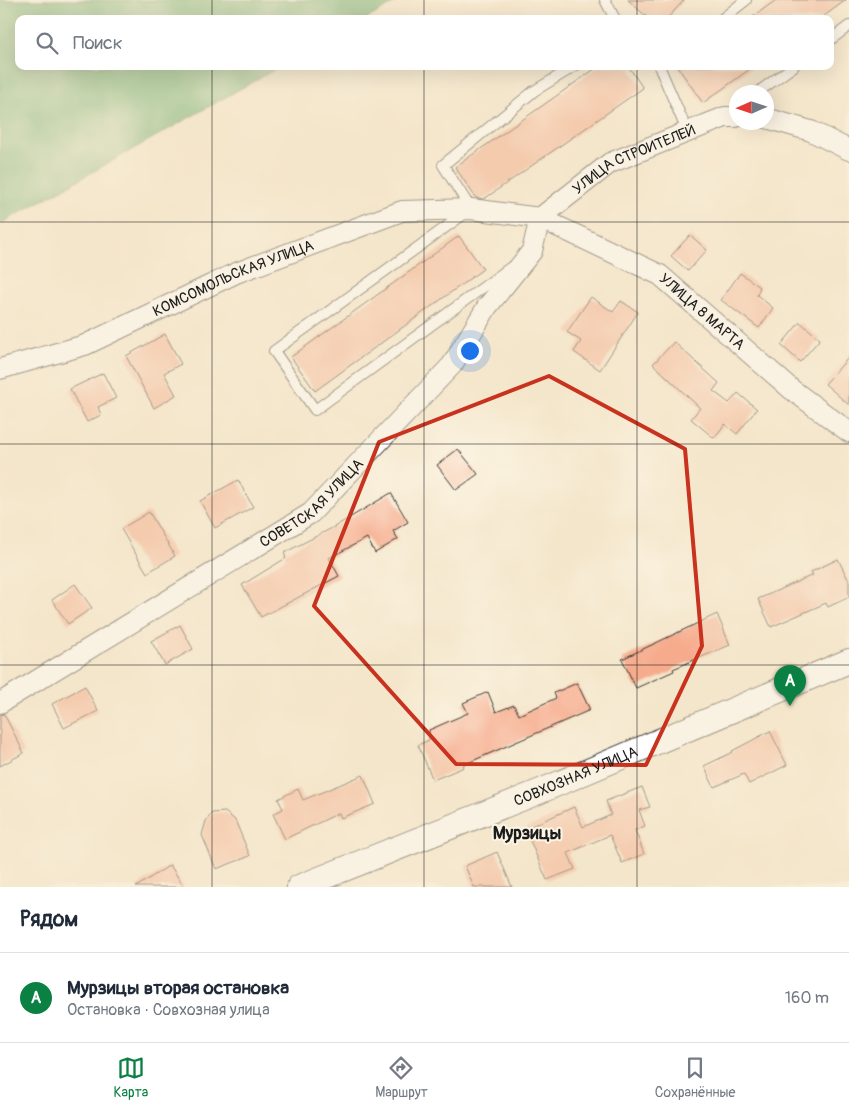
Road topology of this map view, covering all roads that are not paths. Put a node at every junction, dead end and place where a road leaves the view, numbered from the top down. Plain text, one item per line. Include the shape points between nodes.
1 (605, 0) edge
2 (746, 0) edge
3 (613, 15) edge
4 (727, 15) edge
5 (849, 26) edge
6 (834, 37) edge
7 (568, 70) edge
8 (661, 70) edge
9 (788, 70) edge
10 (768, 85) edge
11 (729, 116) edge
12 (774, 120) edge
13 (688, 133) junction
14 (849, 150) edge
15 (471, 209) junction
16 (540, 218) junction
17 (532, 251) junction
18 (0, 369) edge
19 (849, 432) edge
20 (849, 661) edge
21 (0, 703) edge
22 (299, 887) edge

1 - 3 lane
2 - 4 lane
5 - 6 lane
7 - 15 lane via 534,91 443,165
8 - 13 lane
9 - 10 lane
11 - 13 street, УЛИЦА СТРОИТЕЛЕЙ
12 - 14 street via 811,131
13 - 16 street, УЛИЦА СТРОИТЕЛЕЙ via 610,163
15 - 16 street, КОМСОМОЛЬСКАЯ УЛИЦА
15 - 17 lane via 274,351 315,410
15 - 18 street, КОМСОМОЛЬСКАЯ УЛИЦА via 402,211 236,274 85,345
16 - 17 street, СОВЕТСКАЯ УЛИЦА
16 - 19 street, УЛИЦА 8 МАРТА via 660,275 791,389
17 - 21 street, СОВЕТСКАЯ УЛИЦА via 487,307 452,365 310,513
20 - 22 street, СОВХОЗНАЯ УЛИЦА via 536,793

